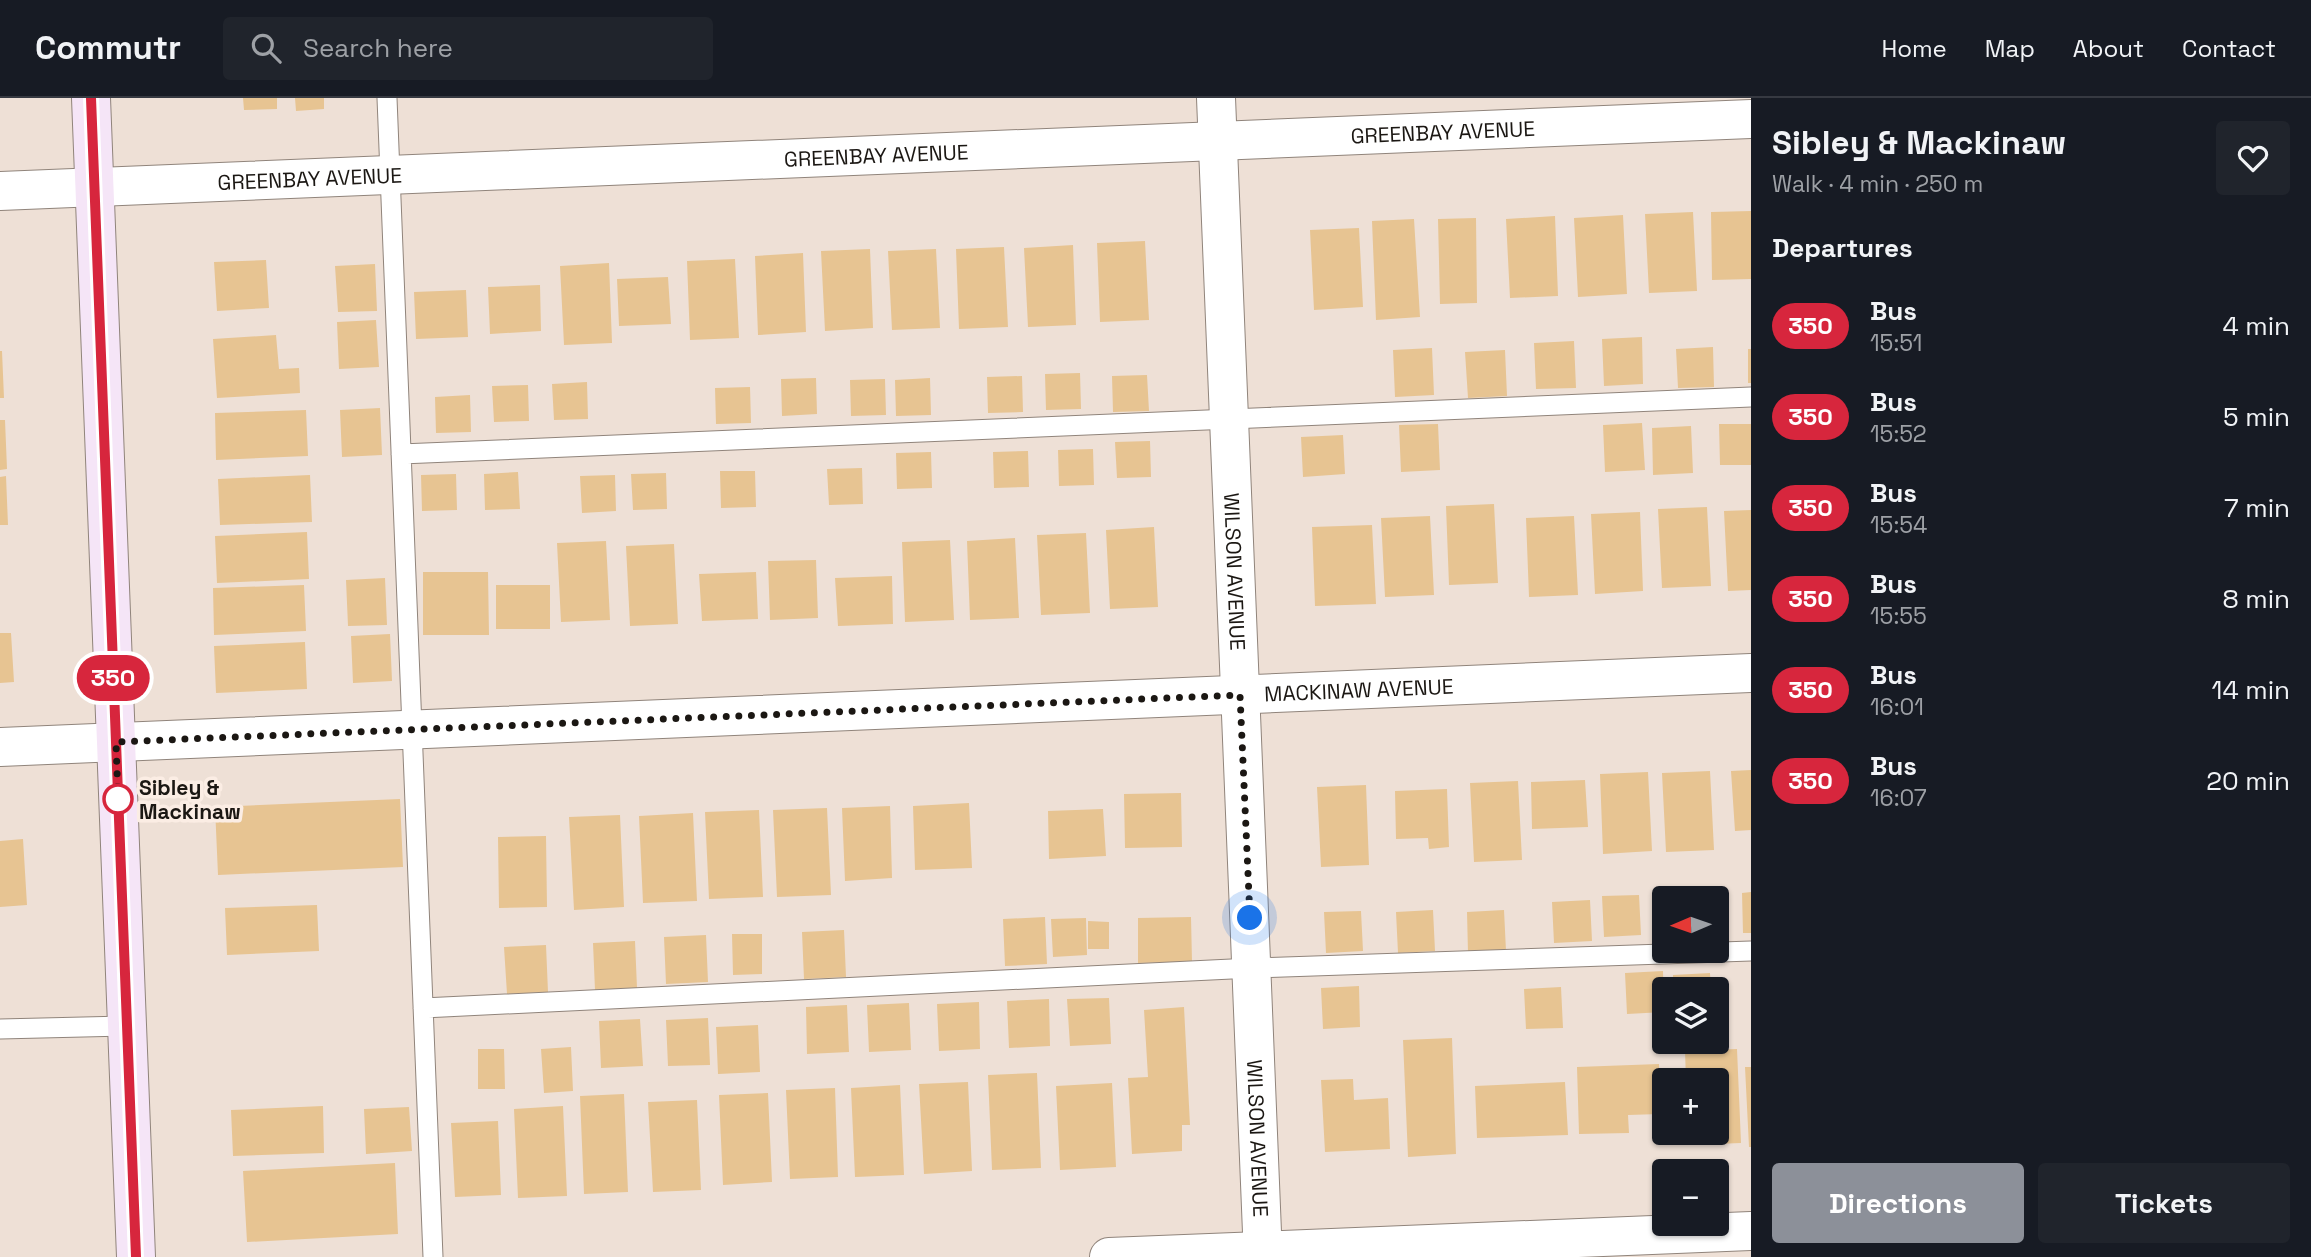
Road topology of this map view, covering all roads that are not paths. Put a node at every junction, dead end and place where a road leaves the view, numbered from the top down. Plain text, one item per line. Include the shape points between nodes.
1 (91, 98) edge
2 (387, 98) edge
3 (1216, 98) edge
4 (1751, 119) edge
5 (1218, 141) junction
6 (390, 176) junction
7 (94, 188) junction
8 (0, 191) edge
9 (1751, 397) edge
10 (1229, 417) junction
11 (401, 454) junction
12 (1751, 673) edge
13 (1240, 695) junction
14 (412, 730) junction
15 (116, 742) junction
16 (0, 747) edge
17 (1751, 951) edge
18 (1252, 968) junction
19 (423, 1008) junction
20 (125, 1026) junction
21 (0, 1029) edge
22 (1751, 1231) edge
23 (1263, 1254) edge
24 (136, 1257) edge
25 (433, 1257) edge
26 (1109, 1257) edge

1 - 7 main road
2 - 6 lane
3 - 5 street, WILSON AVENUE
4 - 5 street, GREENBAY AVENUE
5 - 6 street, GREENBAY AVENUE
5 - 10 street, WILSON AVENUE
6 - 7 street, GREENBAY AVENUE
6 - 11 lane
7 - 8 street, GREENBAY AVENUE
7 - 15 main road
9 - 10 lane
10 - 11 lane
10 - 13 street, WILSON AVENUE
11 - 14 lane
12 - 13 street, MACKINAW AVENUE
13 - 14 street, MACKINAW AVENUE
13 - 18 street, WILSON AVENUE
14 - 15 street, MACKINAW AVENUE
14 - 19 lane
15 - 16 street, MACKINAW AVENUE
15 - 20 main road
17 - 18 lane
18 - 19 lane
18 - 23 street, WILSON AVENUE
19 - 25 lane
20 - 21 lane
20 - 24 main road
22 - 23 street
23 - 26 street

